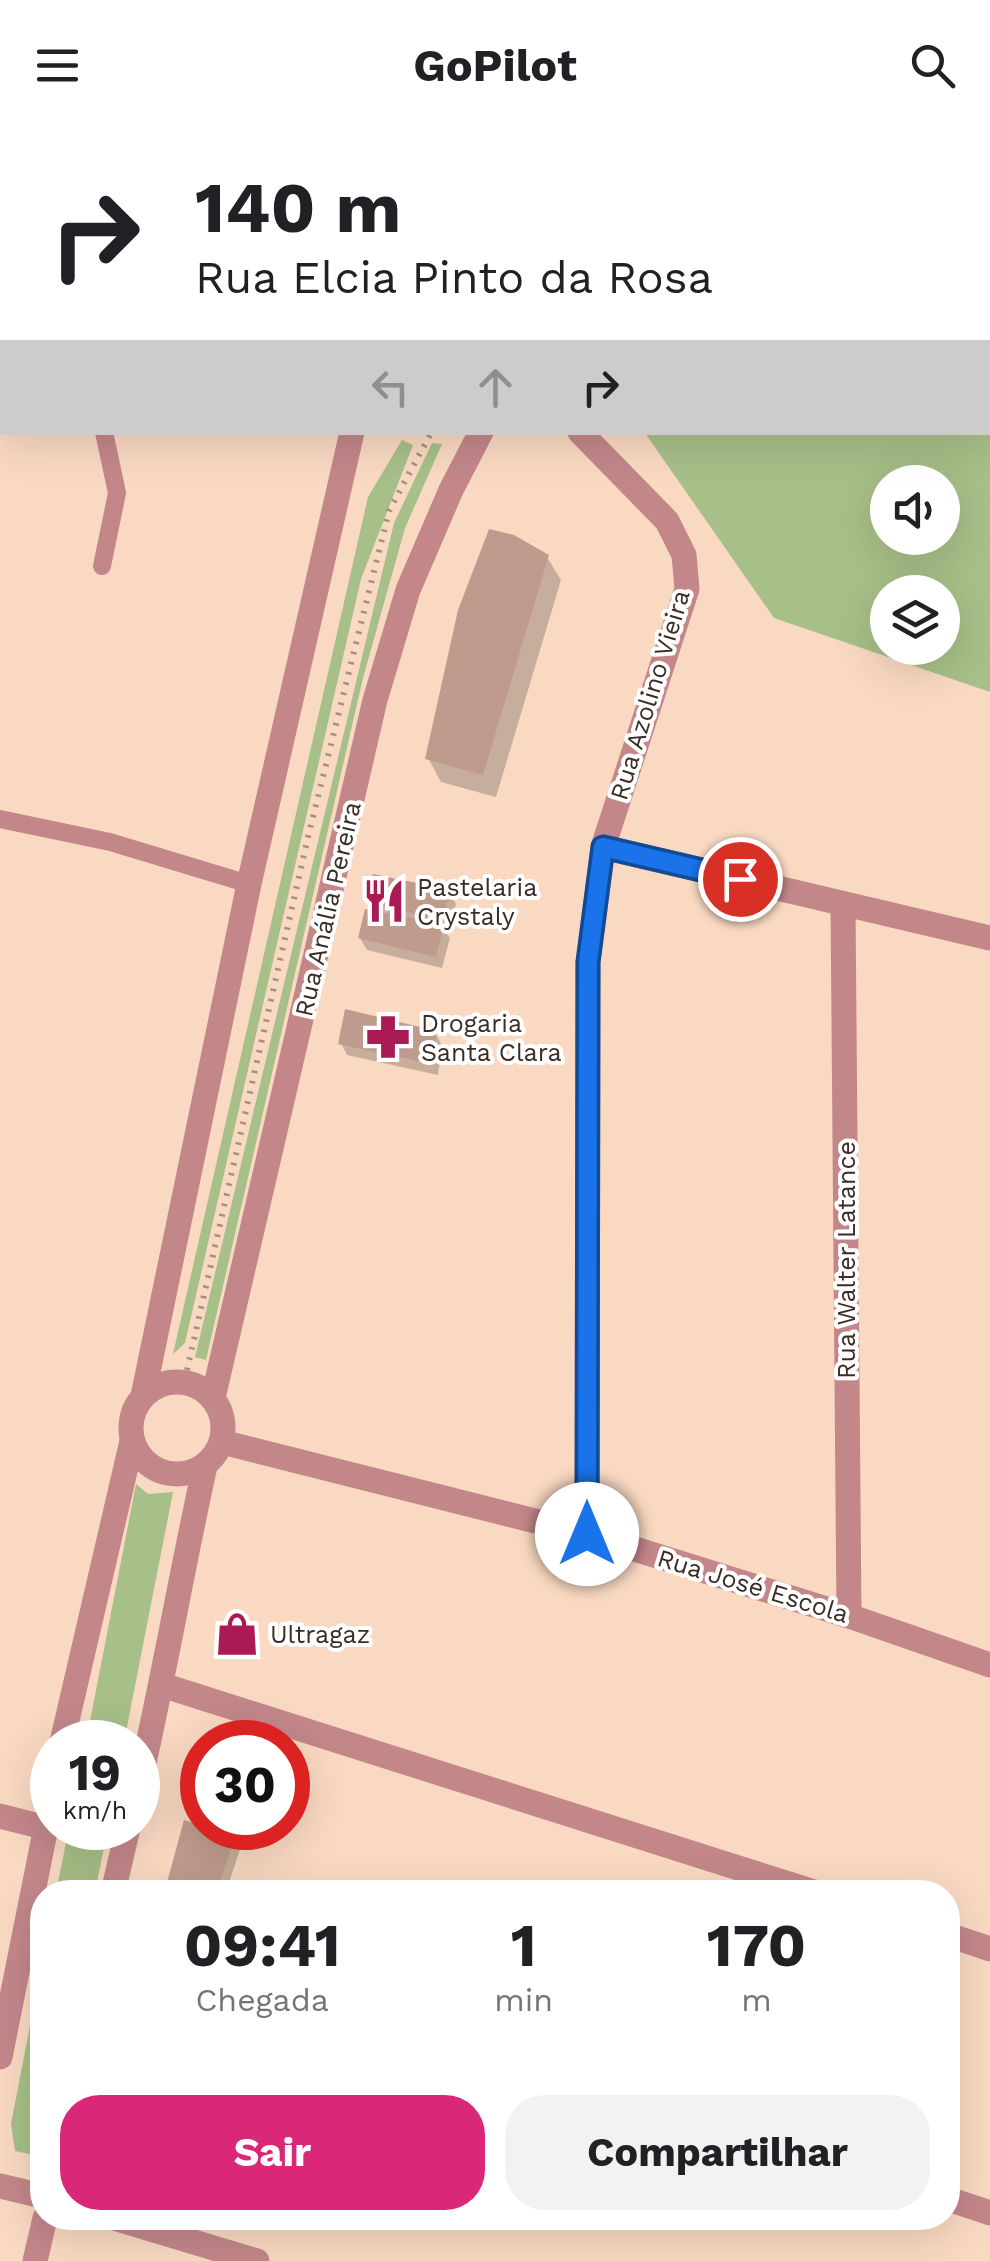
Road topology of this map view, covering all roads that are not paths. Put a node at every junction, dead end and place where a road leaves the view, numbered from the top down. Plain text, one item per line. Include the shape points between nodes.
1 (105, 435) edge
2 (351, 435) edge
3 (480, 435) edge
4 (583, 435) edge
5 (102, 566) dead end
6 (0, 819) edge
7 (603, 847) junction
8 (249, 884) junction
9 (843, 904) junction
10 (990, 938) edge
11 (143, 1396) junction
12 (213, 1398) junction
13 (132, 1441) junction
14 (222, 1442) junction
15 (204, 1466) junction
16 (587, 1534) junction
17 (849, 1616) junction
18 (990, 1665) edge
19 (162, 1685) junction
20 (67, 1720) edge
21 (154, 1720) edge
22 (0, 1816) edge
23 (30, 1824) edge
24 (42, 1850) edge
25 (122, 1850) edge
26 (36, 1880) edge
27 (115, 1880) edge
28 (776, 1880) edge
29 (30, 1911) edge
30 (960, 1939) edge
31 (990, 1948) edge
32 (0, 2057) edge
33 (0, 2186) edge
34 (30, 2193) edge
35 (960, 2203) edge
36 (990, 2213) edge
37 (42, 2230) edge
38 (154, 2230) edge
39 (35, 2261) edge
40 (257, 2261) edge

1 - 5 lane via 116,493
2 - 8 street
3 - 12 street, Rua Anália Pereira via 408,590 375,700
4 - 7 street, Rua Azolino Vieira via 668,521 684,554 687,589
6 - 8 lane via 110,842
7 - 9 street
7 - 16 street, Rua Azolino Vieira via 588,962
8 - 11 street
9 - 10 street
9 - 17 street, Rua Walter Latance
11 - 12 street via 156,1386 187,1382
11 - 13 street via 134,1410
12 - 14 street via 221,1412
13 - 15 street via 162,1473
13 - 20 street
14 - 15 street
14 - 16 street, Rua José Escola
15 - 19 street
16 - 17 street, Rua José Escola
17 - 18 street, Rua José Escola
19 - 21 street
19 - 28 street
22 - 23 street
24 - 26 street
25 - 27 street
29 - 32 street
30 - 31 street
33 - 34 street
35 - 36 street
37 - 39 street
38 - 40 street

